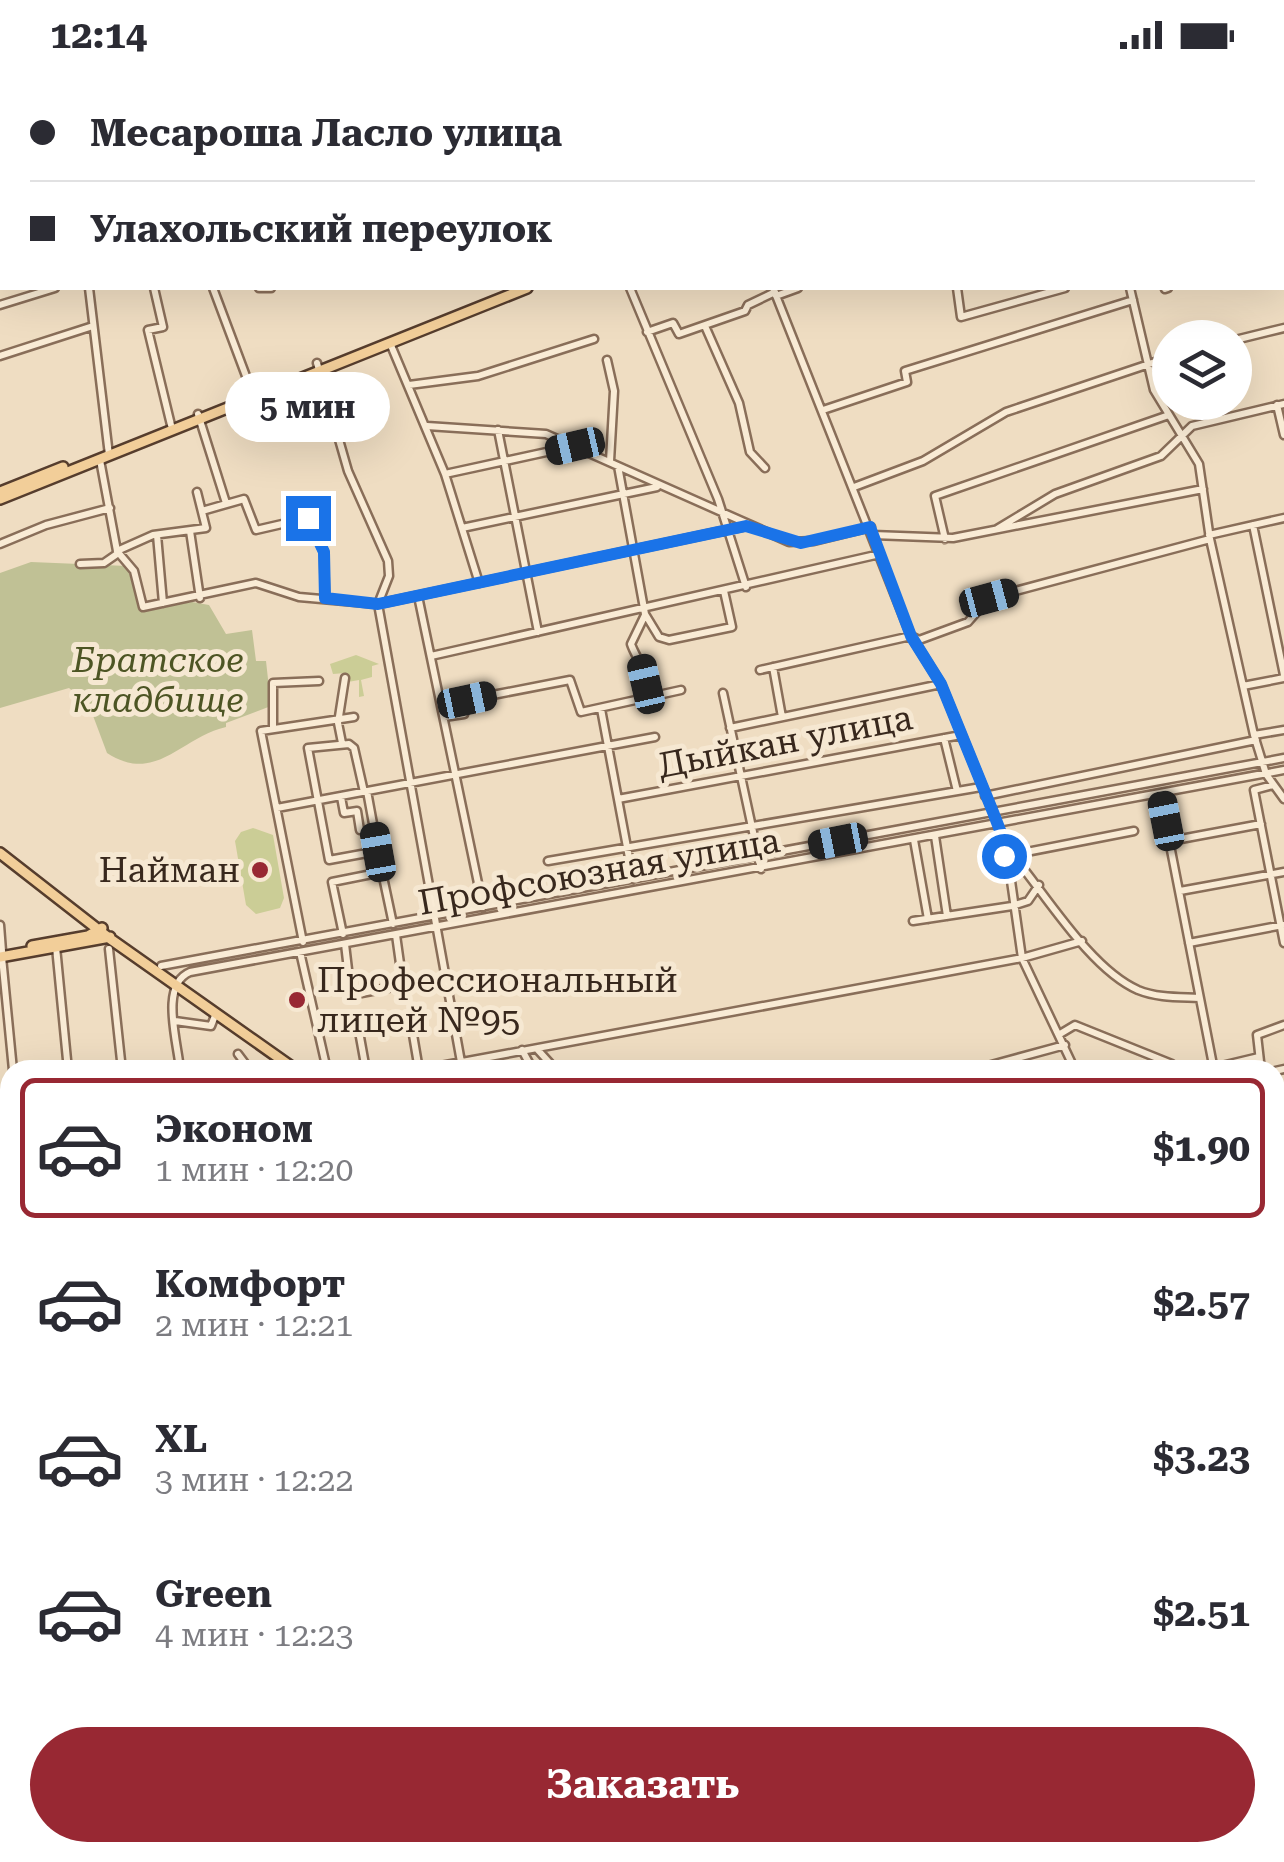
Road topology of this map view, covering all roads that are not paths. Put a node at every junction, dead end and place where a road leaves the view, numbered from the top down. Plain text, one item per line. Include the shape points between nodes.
1 (89, 290) edge
2 (154, 290) edge
3 (214, 290) edge
4 (508, 290) edge
5 (508, 290) edge
6 (631, 290) edge
7 (957, 290) edge
8 (1058, 290) edge
9 (1130, 290) edge
10 (25, 292) edge
11 (774, 292) edge
12 (1133, 300) junction
13 (0, 304) edge
14 (94, 326) junction
15 (705, 326) junction
16 (1284, 328) edge
17 (647, 332) junction
18 (1252, 336) edge
19 (594, 339) dead end
20 (390, 343) junction
21 (0, 356) edge
22 (608, 360) dead end
23 (1152, 362) edge
24 (1146, 363) junction
25 (318, 367) junction
26 (1152, 379) edge
27 (409, 384) junction
28 (252, 392) junction
29 (1281, 405) edge
30 (823, 410) junction
31 (199, 416) junction
32 (1154, 420) edge
33 (1169, 420) edge
34 (170, 425) junction
35 (426, 426) junction
36 (498, 430) junction
37 (1284, 434) edge
38 (1181, 437) junction
39 (575, 446) junction
40 (106, 455) junction
41 (504, 462) junction
42 (614, 463) junction
43 (766, 468) dead end
44 (445, 474) junction
45 (658, 486) junction
46 (854, 487) junction
47 (1203, 489) junction
48 (197, 492) dead end
49 (624, 493) junction
50 (0, 495) edge
51 (226, 503) junction
52 (110, 508) junction
53 (202, 511) junction
54 (723, 515) junction
55 (516, 517) junction
56 (1284, 518) edge
57 (1253, 525) junction
58 (746, 526) junction
59 (462, 528) junction
60 (728, 530) junction
61 (996, 530) junction
62 (190, 531) junction
63 (872, 531) junction
64 (158, 535) junction
65 (1210, 537) junction
66 (945, 538) junction
67 (0, 544) edge
68 (634, 551) junction
69 (117, 553) junction
70 (880, 554) junction
71 (80, 564) dead end
72 (527, 574) junction
73 (479, 583) junction
74 (746, 587) junction
75 (724, 592) junction
76 (418, 596) junction
77 (200, 598) junction
78 (325, 598) junction
79 (163, 604) junction
80 (378, 604) junction
81 (645, 612) junction
82 (538, 632) junction
83 (911, 636) junction
84 (431, 656) junction
85 (772, 667) junction
86 (760, 670) dead end
87 (1284, 677) edge
88 (345, 678) dead end
89 (319, 681) dead end
90 (941, 684) junction
91 (1243, 686) junction
92 (681, 690) dead end
93 (723, 694) dead end
94 (640, 698) junction
95 (601, 708) junction
96 (782, 717) junction
97 (340, 718) junction
98 (354, 718) dead end
99 (444, 718) junction
100 (273, 728) junction
101 (730, 728) junction
102 (1284, 730) edge
103 (960, 734) junction
104 (655, 736) dead end
105 (944, 738) junction
106 (1255, 738) junction
107 (342, 743) junction
108 (608, 746) junction
109 (1284, 758) edge
110 (1262, 762) junction
111 (1284, 770) edge
112 (456, 774) junction
113 (1266, 774) junction
114 (740, 776) junction
115 (411, 783) junction
116 (1272, 785) junction
117 (981, 786) junction
118 (957, 791) junction
119 (366, 792) junction
120 (1160, 794) junction
121 (341, 796) junction
122 (985, 796) junction
123 (618, 799) junction
124 (1284, 799) edge
125 (318, 801) junction
126 (277, 808) junction
127 (993, 812) junction
128 (996, 824) junction
129 (1261, 824) junction
130 (751, 825) junction
131 (360, 830) dead end
132 (1134, 831) dead end
133 (935, 836) junction
134 (914, 840) junction
135 (1170, 841) junction
136 (627, 848) junction
137 (0, 852) edge
138 (759, 856) junction
139 (1009, 856) junction
140 (548, 861) dead end
141 (761, 868) junction
142 (1284, 872) edge
143 (1270, 874) junction
144 (633, 880) junction
145 (1039, 886) junction
146 (1180, 892) junction
147 (1012, 906) junction
148 (482, 908) junction
149 (85, 916) junction
150 (436, 916) junction
151 (947, 916) junction
152 (928, 919) junction
153 (913, 921) dead end
154 (393, 924) junction
155 (0, 925) edge
156 (1282, 925) edge
157 (102, 928) junction
158 (438, 928) junction
159 (343, 934) junction
160 (396, 935) junction
161 (70, 939) junction
162 (110, 940) junction
163 (1082, 941) junction
164 (303, 942) junction
165 (1284, 942) edge
166 (1190, 943) junction
167 (345, 944) junction
168 (56, 945) junction
169 (300, 952) junction
170 (1, 954) edge
171 (1022, 958) junction
172 (162, 966) junction
173 (178, 981) junction
174 (1200, 998) junction
175 (216, 1012) junction
176 (175, 1021) junction
177 (1284, 1026) edge
178 (1060, 1034) junction
179 (1066, 1045) junction
180 (536, 1049) junction
181 (522, 1050) junction
182 (238, 1054) dead end
183 (1259, 1057) junction
184 (12, 1060) edge
185 (67, 1060) edge
186 (121, 1060) edge
187 (179, 1060) edge
188 (242, 1060) edge
189 (282, 1060) edge
190 (290, 1060) edge
191 (326, 1060) edge
192 (364, 1060) edge
193 (417, 1060) edge
194 (461, 1060) edge
195 (471, 1060) edge
196 (528, 1060) edge
197 (546, 1060) edge
198 (1010, 1060) edge
199 (1071, 1060) edge
200 (1162, 1060) edge
201 (1212, 1060) edge
202 (1248, 1060) edge
203 (1259, 1060) edge

1 - 14 street
2 - 34 street via 163,327 148,330
3 - 28 street
4 - 20 main road
5 - 25 main road
6 - 17 street
7 - 8 street via 961,317
9 - 12 street
10 - 13 street
11 - 15 street
11 - 30 street
12 - 24 street
12 - 30 street via 905,371 907,382
14 - 21 street
14 - 40 street
15 - 17 street via 679,334 673,323
15 - 43 street via 739,403 750,452
16 - 18 street
17 - 54 street
19 - 27 street via 478,376
20 - 25 main road
20 - 27 street
22 - 42 street
23 - 24 street
24 - 26 street
24 - 46 street via 1006,412 923,461
25 - 28 main road
25 - 31 main road
25 - 80 street via 348,471 388,560
27 - 35 street
28 - 31 main road
29 - 37 street
29 - 38 street via 1192,426
30 - 46 street
31 - 34 main road
31 - 40 main road
31 - 51 street
32 - 66 street via 935,496
33 - 38 street
34 - 40 main road
35 - 36 street
35 - 44 street
36 - 39 street via 546,434
36 - 41 street
38 - 47 street via 1196,454
38 - 61 street via 1161,456 1055,494
39 - 41 street
39 - 42 street
40 - 50 main road
40 - 52 street
41 - 44 street
41 - 55 street
42 - 45 street
42 - 49 street
44 - 59 street
45 - 49 street
45 - 54 street
46 - 63 street
47 - 61 street
47 - 65 street
48 - 53 street
49 - 55 street
49 - 68 street
51 - 53 street
51 - 78 street via 246,501 256,530 308,518 324,552
52 - 67 street
52 - 69 street
53 - 62 street via 206,528
54 - 58 street
54 - 60 street
55 - 59 street
55 - 72 street
56 - 57 street
57 - 65 street
57 - 87 street
58 - 60 street
58 - 63 street via 801,543
59 - 73 street
60 - 68 street
60 - 74 street
61 - 66 street
62 - 64 street
62 - 77 street
63 - 66 street
63 - 70 street
64 - 69 street
64 - 79 street
65 - 83 street via 989,598 968,622 919,640
65 - 91 street
68 - 72 street
68 - 81 street
69 - 71 street via 104,563
69 - 79 street via 134,571 143,607
70 - 74 street
70 - 83 street
72 - 73 street
72 - 82 street
73 - 76 street
74 - 75 street
75 - 81 street
75 - 81 street via 732,628 669,640 660,638
76 - 80 street
76 - 84 street
77 - 78 street via 256,583
77 - 79 street
78 - 80 street
80 - 115 street
81 - 82 street
81 - 94 street via 631,644 646,684
82 - 84 street
83 - 85 street
83 - 90 street
84 - 99 street
85 - 86 street
85 - 96 street
87 - 91 street
88 - 97 street
89 - 100 street via 274,683
90 - 96 street
90 - 103 street
91 - 106 street
92 - 94 street
93 - 101 street
94 - 95 street
95 - 99 street via 579,711 570,680 467,700 464,714
95 - 108 street
96 - 101 street
97 - 98 street
97 - 100 street
97 - 107 street
99 - 112 street
100 - 126 street via 261,731
101 - 114 street
102 - 106 street
103 - 105 street, Дыйкан улица
103 - 117 street
104 - 108 street
105 - 114 street, Дыйкан улица
105 - 118 street
106 - 110 street
106 - 122 street
107 - 119 street via 354,748
107 - 125 street via 308,748
108 - 112 street
108 - 123 street
109 - 110 street, Профсоюзная улица
110 - 113 street
110 - 127 street, Профсоюзная улица
111 - 113 street, Профсоюзная улица
112 - 115 street
112 - 148 street
113 - 116 street
113 - 120 street, Профсоюзная улица
114 - 123 street, Дыйкан улица
114 - 130 street
115 - 119 street
115 - 150 street
116 - 124 street
116 - 129 street via 1254,790
117 - 118 street, Профсоюзная улица
117 - 122 street
118 - 130 street, Профсоюзная улица
119 - 121 street
119 - 125 street via 378,852 329,860
120 - 128 street, Профсоюзная улица
120 - 135 street
121 - 125 street
121 - 131 street via 344,814 357,811
122 - 127 street
123 - 136 street
125 - 126 street
126 - 164 street
127 - 128 street
127 - 138 street, Профсоюзная улица
128 - 133 street, Профсоюзная улица
128 - 139 street
129 - 135 street
129 - 143 street
130 - 136 street, Профсоюзная улица
130 - 138 street
132 - 139 street
133 - 134 street, Профсоюзная улица
133 - 151 street
134 - 141 street, Профсоюзная улица
134 - 152 street
135 - 146 street
136 - 140 street, Профсоюзная улица
136 - 144 street
137 - 149 main road
138 - 141 street
138 - 144 street, Профсоюзная улица
139 - 145 street
139 - 147 street
141 - 158 street, Профсоюзная улица
142 - 143 street
143 - 146 street
143 - 156 street
144 - 148 street, Профсоюзная улица
145 - 147 street via 1028,902
145 - 163 street
146 - 166 street
147 - 151 street
147 - 171 street
148 - 150 street, Профсоюзная улица
149 - 157 main road
149 - 161 main road
150 - 154 street, Профсоюзная улица
150 - 158 street
151 - 152 street
152 - 153 street
154 - 159 street, Профсоюзная улица
154 - 159 street, Профсоюзная улица via 382,872 349,878 332,882
155 - 170 street
156 - 165 street
156 - 166 street
157 - 161 main road
157 - 162 main road
158 - 160 street, Профсоюзная улица
158 - 194 street
159 - 164 street, Профсоюзная улица
160 - 167 street, Профсоюзная улица
160 - 167 street, Профсоюзная улица via 403,986 351,995
161 - 168 main road
162 - 168 main road
162 - 172 main road
162 - 173 main road
162 - 186 street
163 - 171 street
163 - 174 street via 1141,991
164 - 172 street, Профсоюзная улица
166 - 174 street
167 - 169 street, Профсоюзная улица
168 - 170 main road
168 - 185 street
169 - 173 street, Профсоюзная улица via 190,972
169 - 191 street
170 - 184 street
171 - 178 street
171 - 180 street
172 - 173 main road
173 - 175 main road
173 - 176 street
173 - 190 main road
174 - 201 street
175 - 176 street via 210,1026
175 - 189 main road
176 - 187 street
177 - 183 street via 1257,1034
178 - 179 street
178 - 200 street via 1076,1025
179 - 198 street
179 - 199 street
180 - 181 street
180 - 197 street
181 - 195 street
181 - 196 street
182 - 188 street
183 - 202 street
183 - 203 street
192 - 193 street via 358,1026 410,1017

